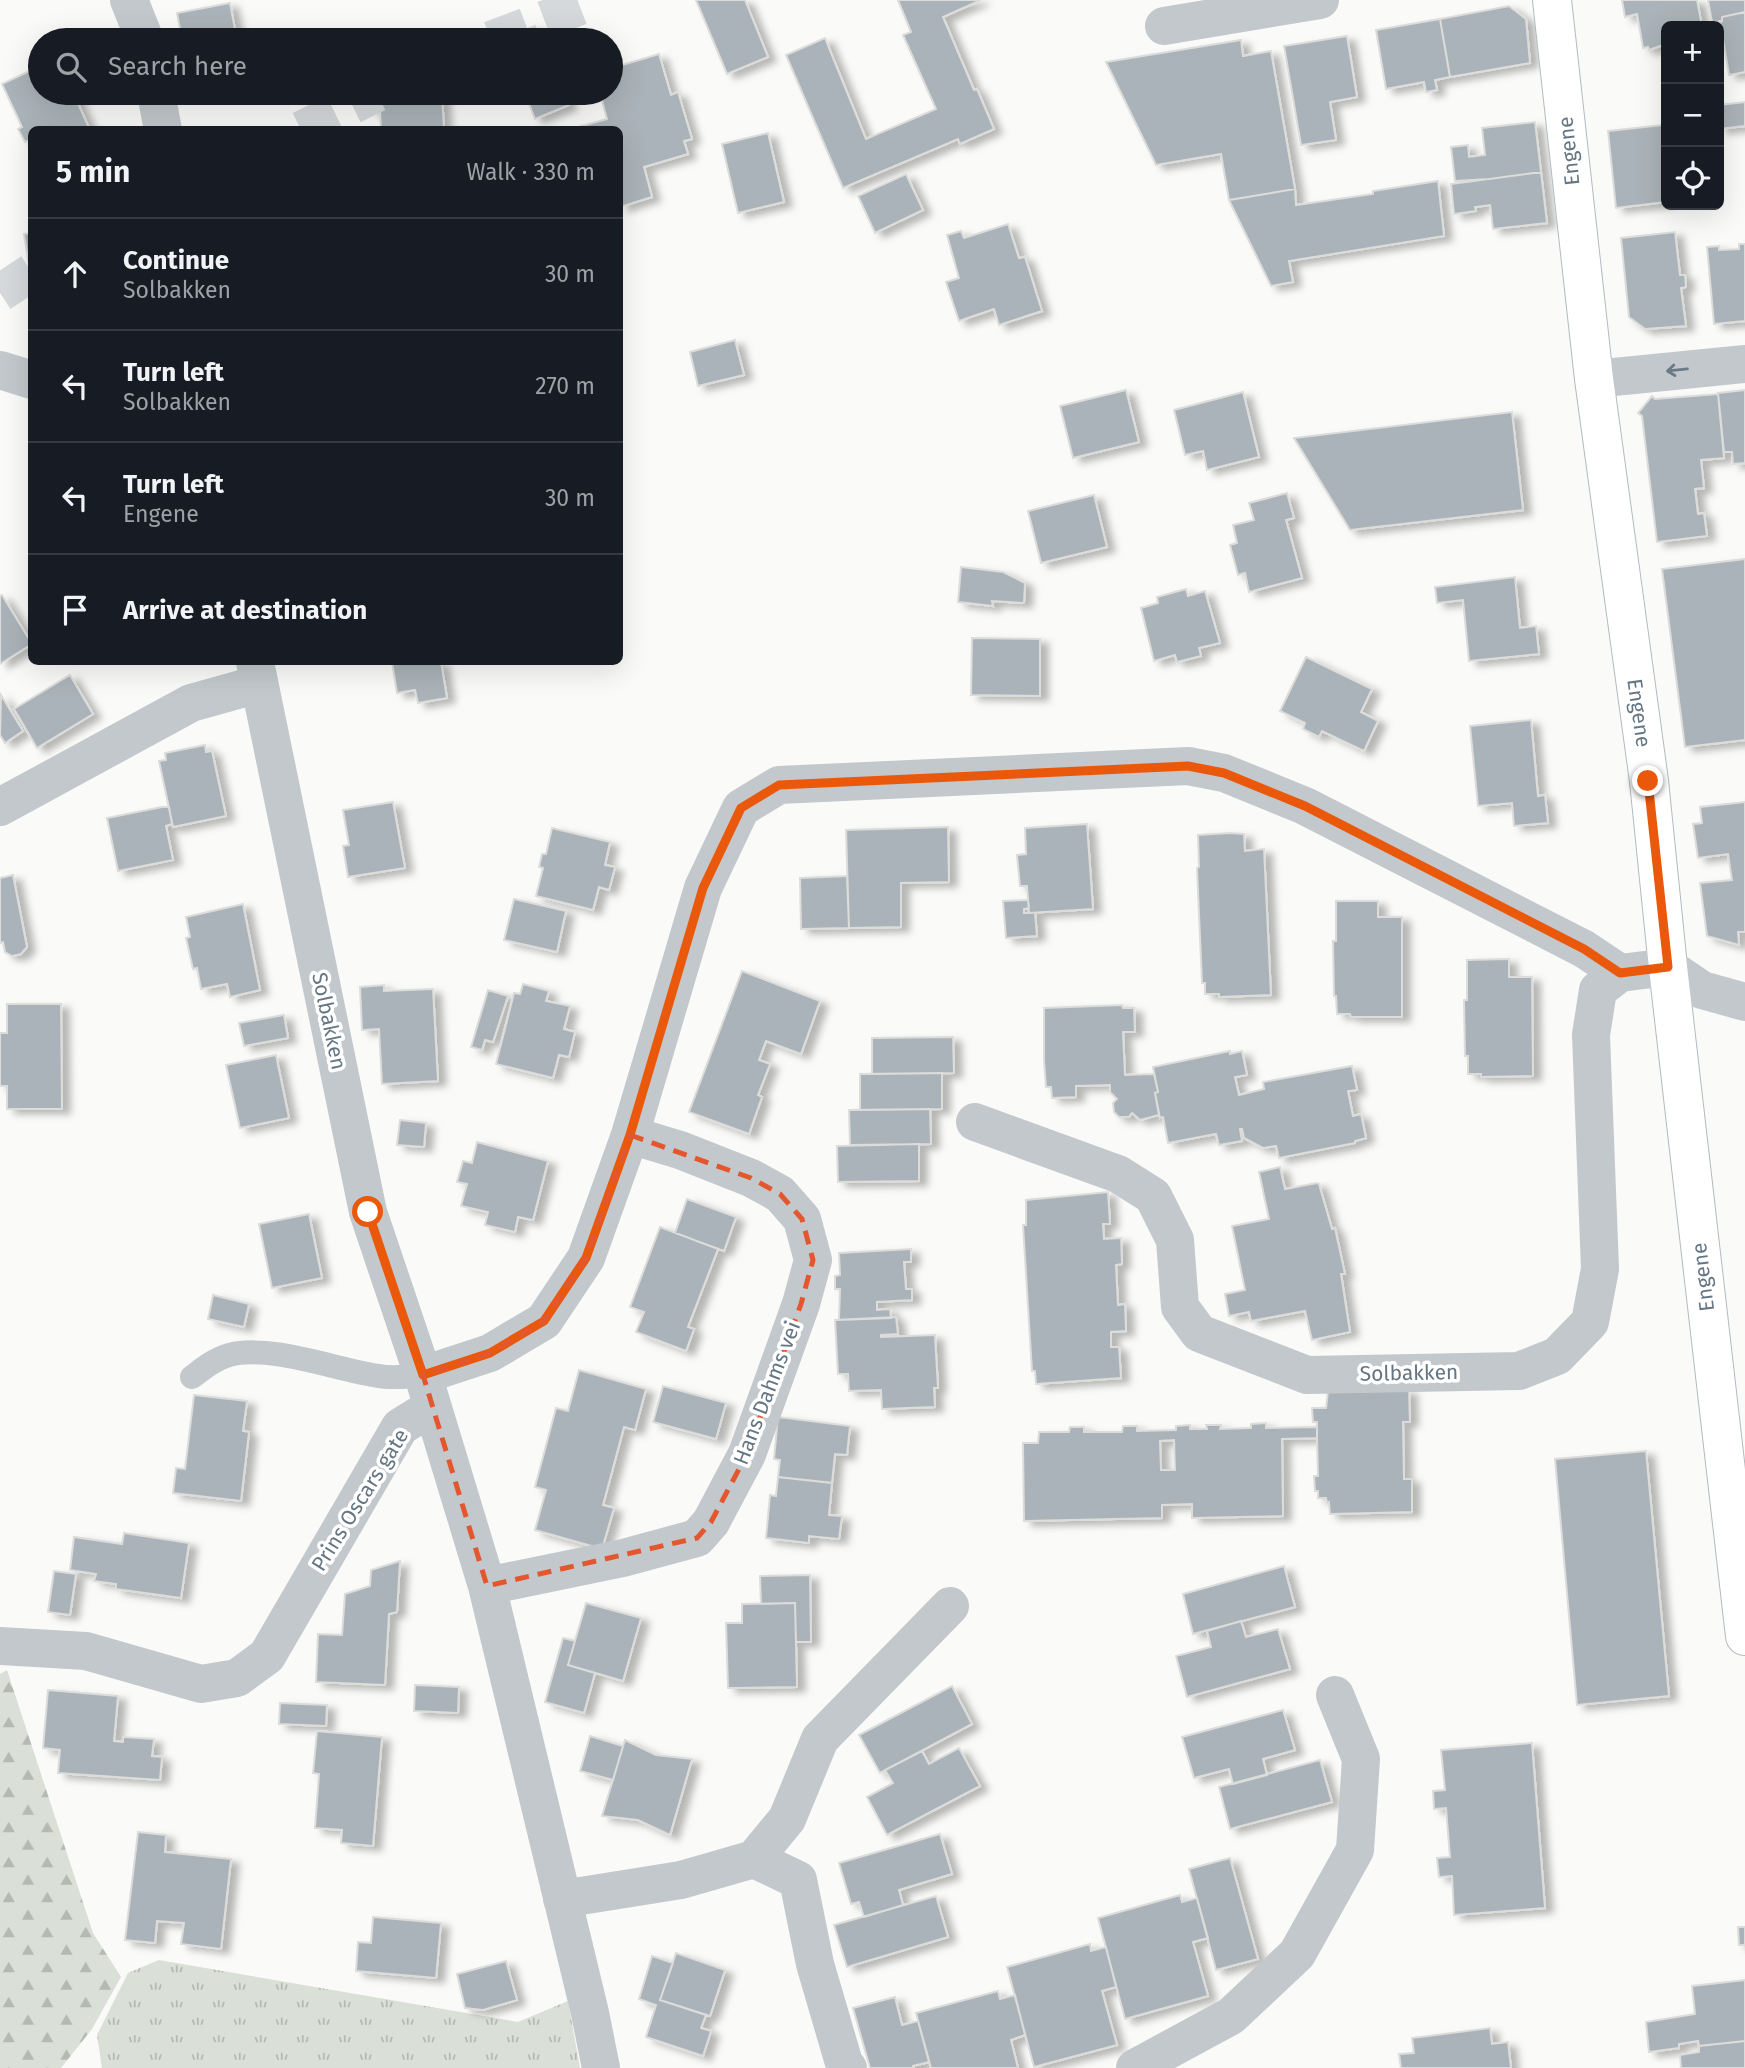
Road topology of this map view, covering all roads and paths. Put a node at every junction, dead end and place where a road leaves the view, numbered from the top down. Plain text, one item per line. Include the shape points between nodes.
1 (129, 0) edge
2 (1320, 0) edge
3 (1552, 0) edge
4 (1164, 26) dead end
5 (140, 28) edge
6 (158, 105) edge
7 (162, 126) edge
8 (1745, 364) edge
9 (0, 370) edge
10 (28, 379) edge
11 (1594, 379) junction
12 (257, 673) edge
13 (0, 807) edge
14 (1668, 967) junction
15 (1620, 973) junction
16 (1745, 1002) edge
17 (975, 1122) dead end
18 (630, 1135) junction
19 (192, 1377) dead end
20 (428, 1391) junction
21 (486, 1586) junction
22 (950, 1606) dead end
23 (1745, 1636) edge
24 (0, 1646) edge
25 (1335, 1695) dead end
26 (754, 1859) junction
27 (562, 1899) junction
28 (601, 2068) edge
29 (848, 2068) edge
30 (1135, 2068) edge

1 - 5 street
2 - 4 street
3 - 11 main road, Engene
6 - 7 street
8 -> 11 street
9 - 10 street
11 - 14 main road, Engene
12 - 13 street
12 - 20 street, Solbakken via 368,1212
14 - 15 street
14 - 16 street via 1702,990
14 - 23 main road, Engene
15 - 17 street, Solbakken via 1598,990 1591,1035 1600,1269 1590,1322 1557,1356 1519,1371 1307,1375 1199,1333 1180,1307 1175,1240 1153,1196 1118,1174
15 - 18 street via 1584,949 1317,812 1224,773 1188,766 779,785 741,808 703,888
18 - 20 street via 586,1258 544,1321
18 - 21 street, Hans Dahms vei via 680,1150 780,1194 802,1219 813,1260 801,1304 747,1454 711,1522 696,1538
19 - 20 lane via 212,1362 248,1352 383,1377
20 - 21 street, Prins Oscars gate
20 - 24 street, Prins Oscars gate via 400,1427 267,1656 237,1678 201,1684 86,1651
21 - 27 street, Prins Oscars gate
22 - 26 street via 820,1739 787,1819
25 - 30 street via 1361,1759 1355,1850 1297,1954 1231,2016
26 - 27 street via 681,1881
26 - 29 street via 798,1880 815,1965
27 - 28 street, Prins Oscars gate

